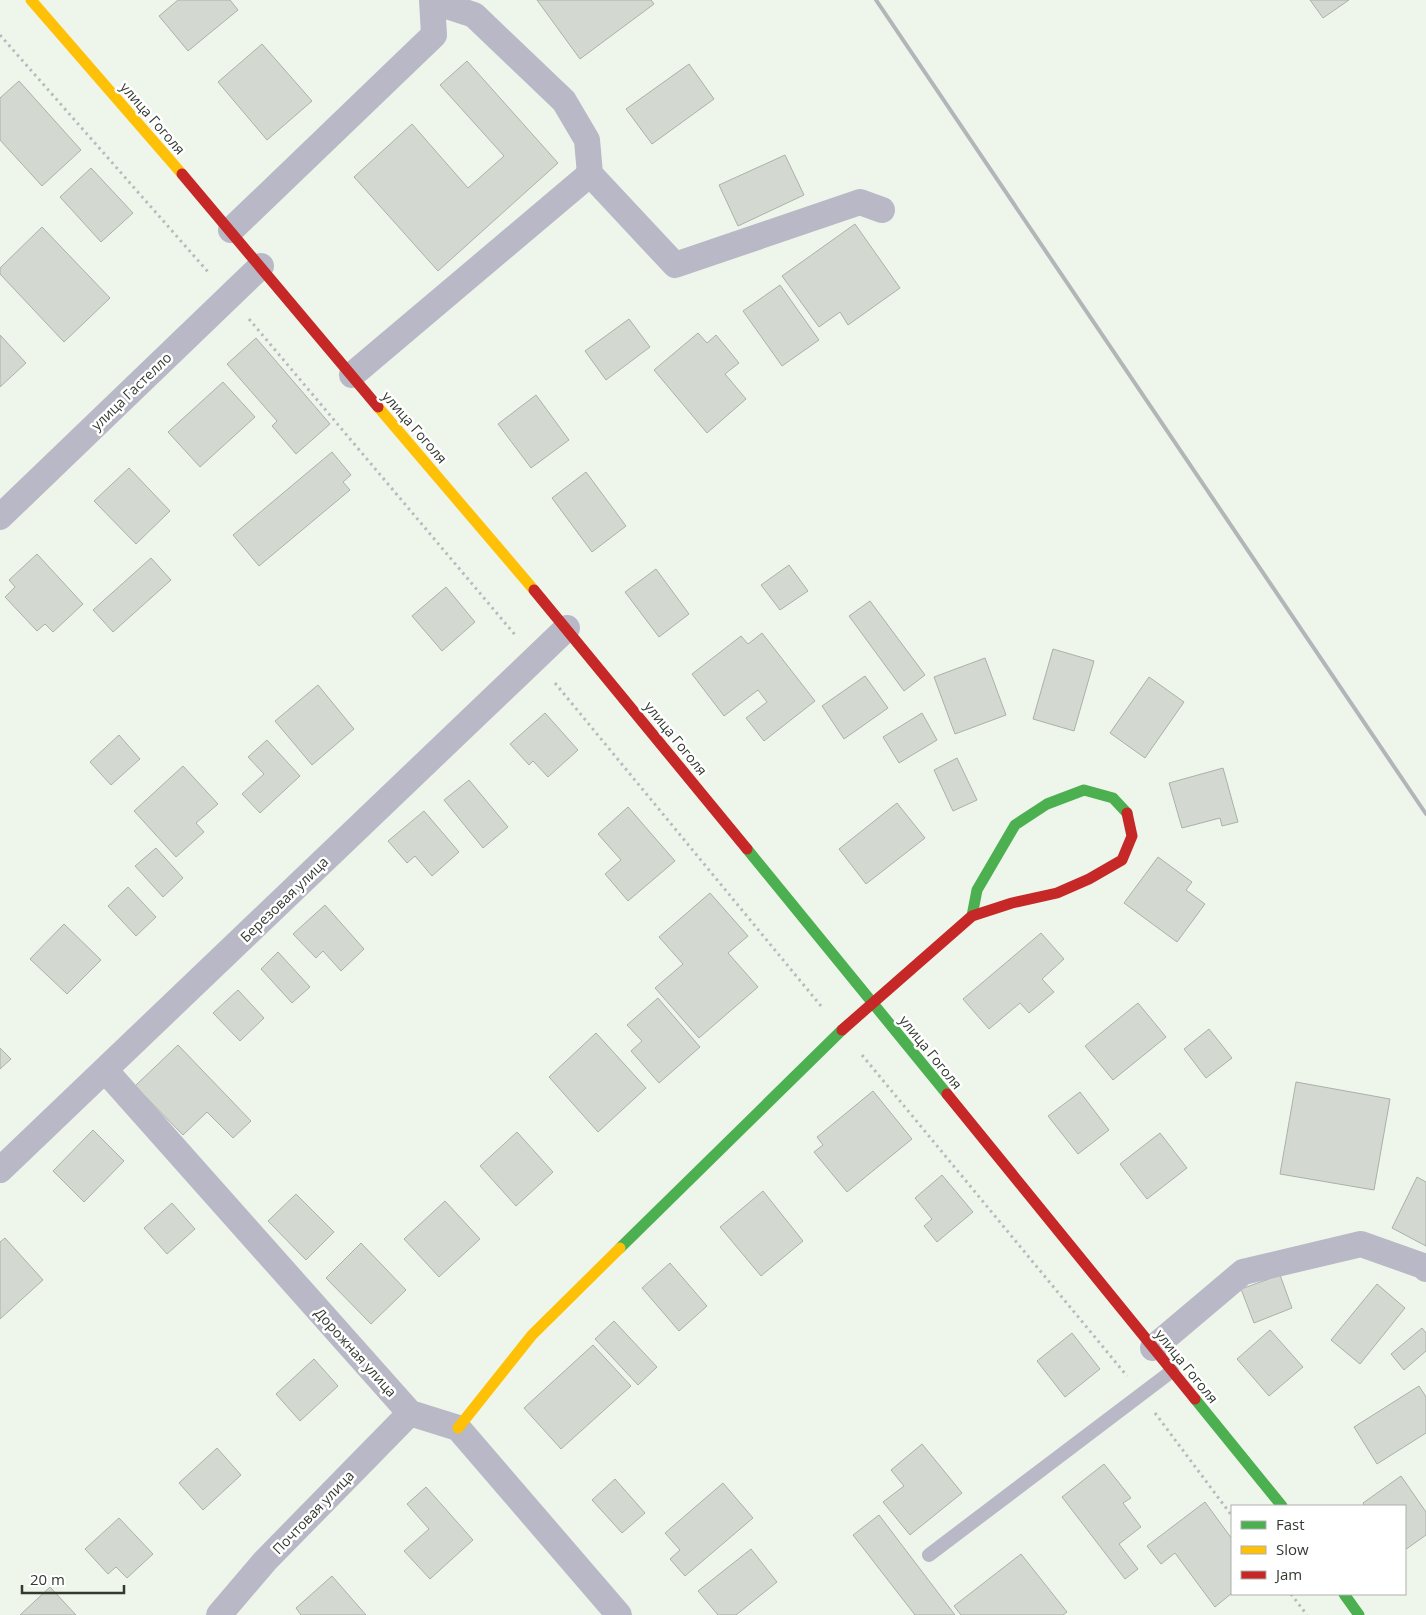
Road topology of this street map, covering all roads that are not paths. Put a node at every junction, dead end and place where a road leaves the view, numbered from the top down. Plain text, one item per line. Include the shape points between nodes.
1 (31, 0) edge
2 (433, 1) edge
3 (590, 174) junction
4 (882, 210) dead end
5 (231, 230) junction
6 (261, 266) junction
7 (352, 375) junction
8 (0, 516) edge
9 (568, 628) junction
10 (972, 916) junction
11 (872, 1003) junction
12 (105, 1070) junction
13 (0, 1170) edge
14 (1426, 1269) edge
15 (1153, 1348) junction
16 (1172, 1371) junction
17 (410, 1413) junction
18 (458, 1428) junction
19 (1281, 1505) edge
20 (928, 1555) dead end
21 (1345, 1595) edge
22 (219, 1615) edge
23 (619, 1615) edge
24 (1359, 1615) edge

1 - 5 main road, улица Гоголя
2 - 3 street via 474,15 564,101 587,140
2 - 5 street via 434,35
3 - 4 street via 675,265 860,202
3 - 7 street
5 - 6 main road, улица Гоголя
6 - 7 main road, улица Гоголя
6 - 8 street, улица Гастелло
7 - 9 main road, улица Гоголя
9 - 11 main road, улица Гоголя
9 - 12 street, Березовая улица
10 - 10 main road via 1057,893 1122,860 1132,836 1128,814 1113,798 1084,790 1047,804 1015,825 978,890
10 - 11 main road
11 - 15 main road, улица Гоголя
11 - 18 main road via 532,1335
12 - 13 street, Березовая улица
12 - 17 street, Дорожная улица
14 - 15 street via 1361,1244 1243,1272
15 - 16 main road, улица Гоголя
16 - 19 main road, улица Гоголя
16 - 20 lane
17 - 18 street
17 - 22 street, Почтовая улица via 266,1560
18 - 23 street
21 - 24 main road

